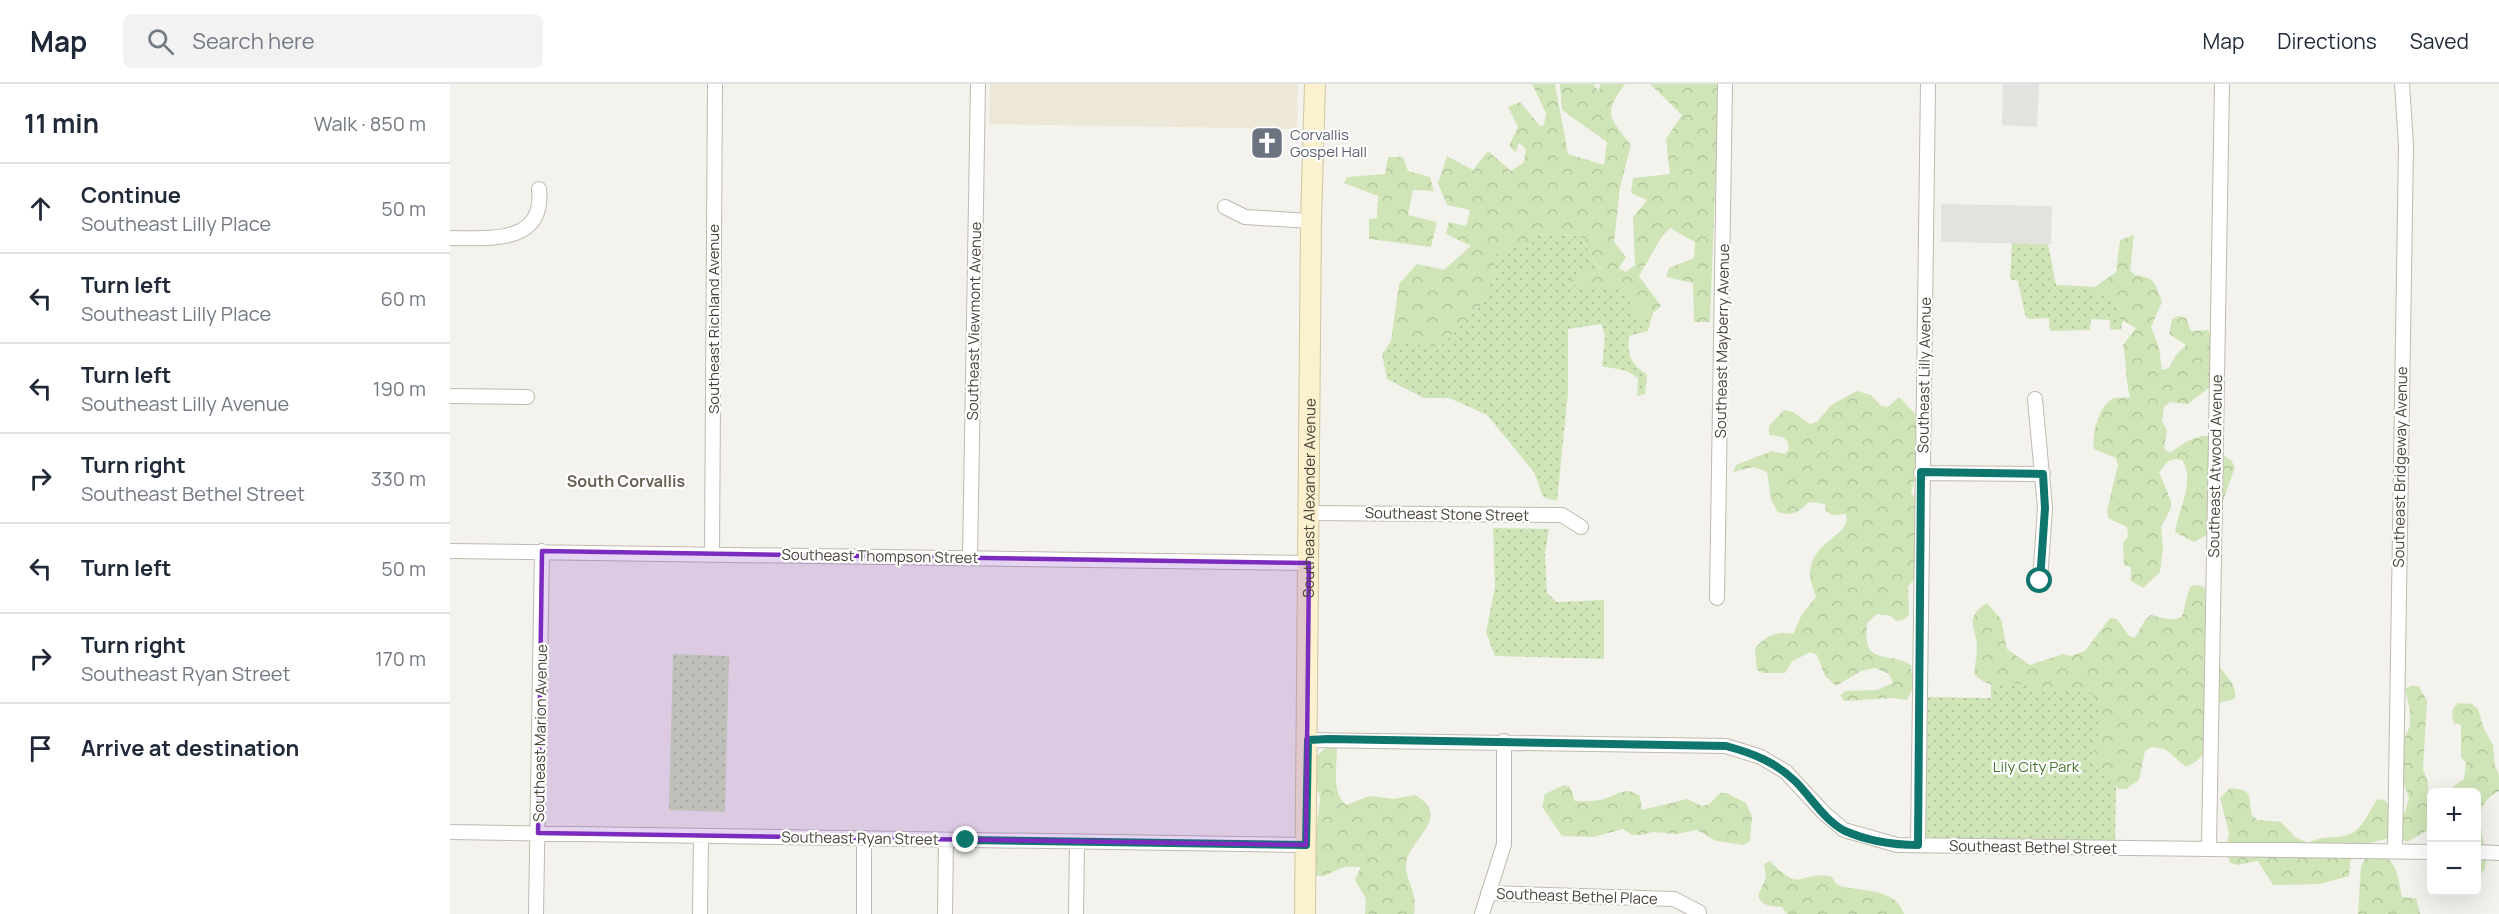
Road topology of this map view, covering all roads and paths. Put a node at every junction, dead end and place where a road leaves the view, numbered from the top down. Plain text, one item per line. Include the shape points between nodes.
1 (714, 84) edge
2 (978, 84) edge
3 (1315, 84) edge
4 (1725, 84) edge
5 (1928, 84) edge
6 (2222, 84) edge
7 (2402, 84) edge
8 (539, 189) dead end
9 (1225, 207) dead end
10 (1311, 221) junction
11 (450, 238) edge
12 (450, 396) edge
13 (527, 397) dead end
14 (2035, 399) dead end
15 (1921, 472) junction
16 (2043, 474) junction
17 (1310, 513) junction
18 (1581, 527) dead end
19 (450, 551) edge
20 (542, 551) junction
21 (712, 554) junction
22 (970, 558) junction
23 (1309, 563) junction
24 (2040, 581) dead end
25 (1716, 598) dead end
26 (1308, 740) junction
27 (1504, 741) junction
28 (450, 832) edge
29 (538, 833) junction
30 (701, 836) junction
31 (864, 838) junction
32 (946, 840) junction
33 (1077, 842) junction
34 (1306, 845) junction
35 (1918, 845) junction
36 (2210, 848) junction
37 (2395, 851) junction
38 (2427, 852) edge
39 (2481, 852) edge
40 (2499, 853) edge
41 (1488, 893) junction
42 (1699, 912) dead end
43 (536, 914) edge
44 (700, 914) edge
45 (864, 914) edge
46 (945, 914) edge
47 (1076, 914) edge
48 (1305, 914) edge
49 (1482, 914) edge

1 - 21 street, Southeast Richland Avenue
2 - 22 street, Southeast Viewmont Avenue
3 - 10 street, Southeast Alexander Avenue
4 - 25 street, Southeast Mayberry Avenue
5 - 15 street, Southeast Lilly Avenue
6 - 36 street, Southeast Atwood Avenue
7 - 37 street, Southeast Bridgeway Avenue via 2407,121
8 - 11 street via 536,216 516,234
9 - 10 street via 1245,217
10 - 17 street, Southeast Alexander Avenue
12 - 13 street
14 - 16 street
15 - 16 street
15 - 35 street, Southeast Lilly Avenue
16 - 24 street
17 - 18 street, Southeast Stone Street via 1562,515
17 - 23 street, Southeast Alexander Avenue
19 - 20 street, Southeast Thompson Street
20 - 21 street, Southeast Thompson Street
20 - 29 street, Southeast Marion Avenue
21 - 22 street, Southeast Thompson Street
22 - 23 street, Southeast Thompson Street
23 - 26 street, Southeast Alexander Avenue
26 - 27 street, Southeast Bethel Street
26 - 34 street, Southeast Alexander Avenue
27 - 35 street, Southeast Bethel Street via 1708,744 1734,748 1761,757 1786,772 1844,830 1897,845
27 - 41 street, Southeast Bethel Place via 1504,844
28 - 29 street, Southeast Ryan Street
29 - 30 street, Southeast Ryan Street
29 - 43 street, Southeast Marion Avenue
30 - 31 street, Southeast Ryan Street
30 - 44 street
31 - 32 street, Southeast Ryan Street
31 - 45 street
32 - 33 street, Southeast Ryan Street
32 - 46 street
33 - 34 street, Southeast Ryan Street
33 - 47 street
34 - 48 street, Southeast Alexander Avenue
35 - 36 street, Southeast Bethel Street
36 - 37 street, Southeast Bethel Street
37 - 38 street, Southeast Bethel Street
39 - 40 street
41 - 42 street, Southeast Bethel Place via 1674,899
41 - 49 street, Southeast Bethel Place

